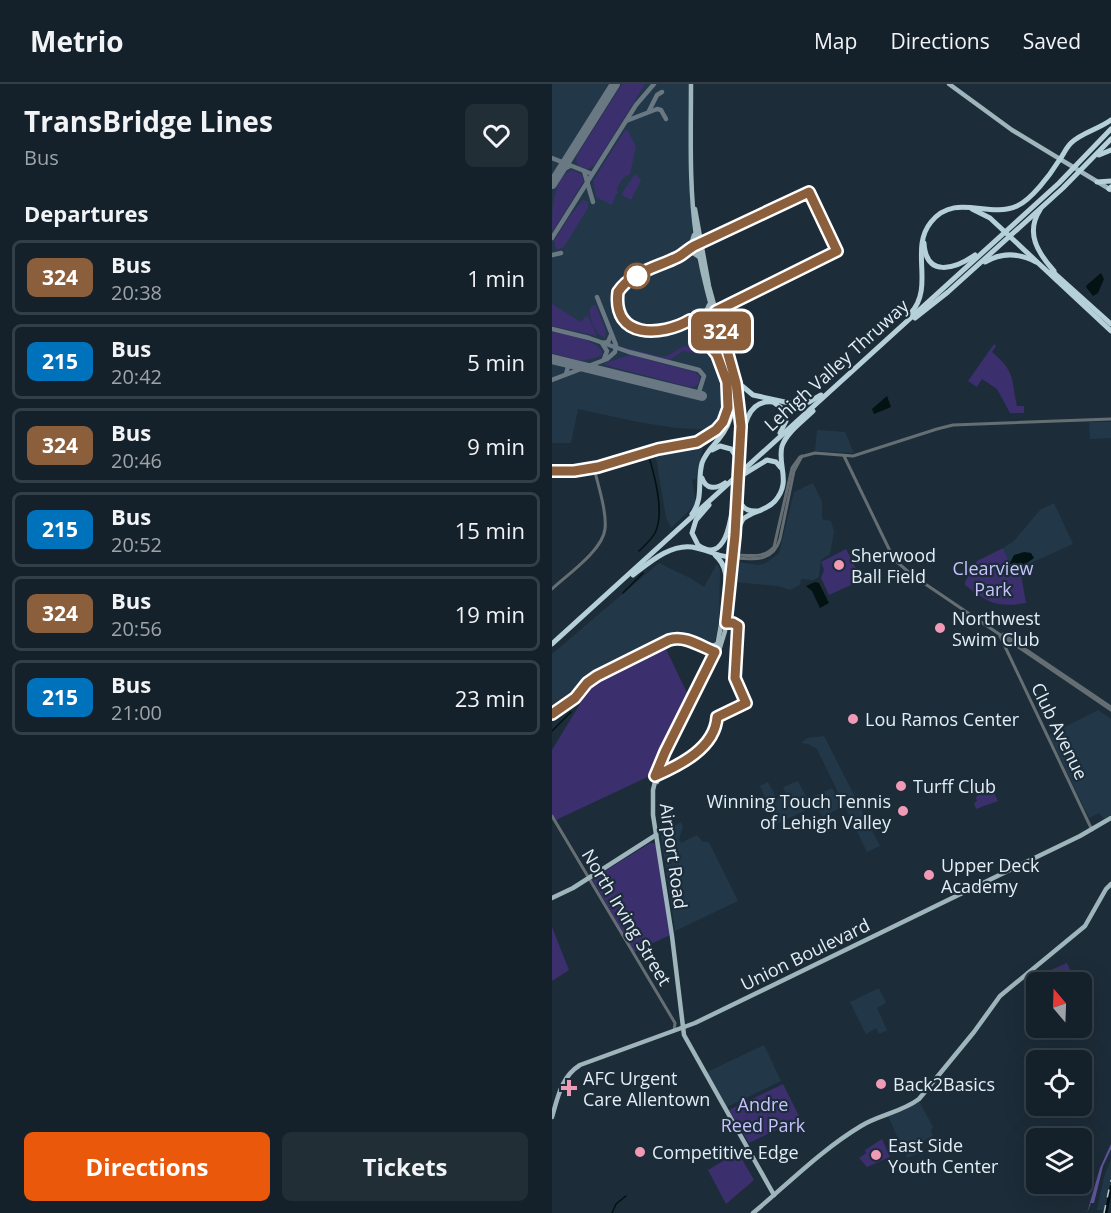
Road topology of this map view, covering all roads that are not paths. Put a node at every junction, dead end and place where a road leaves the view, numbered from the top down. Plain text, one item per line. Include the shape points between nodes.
1 (691, 84) edge
2 (951, 84) edge
3 (1111, 120) edge
4 (1111, 131) edge
5 (1111, 139) edge
6 (1111, 150) edge
7 (1060, 159) junction
8 (1088, 164) junction
9 (1098, 182) joint
10 (1111, 186) edge
11 (1050, 200) junction
12 (694, 205) junction
13 (969, 206) junction
14 (695, 226) junction
15 (1003, 228) junction
16 (1000, 236) junction
17 (1012, 237) junction
18 (690, 248) dead end
19 (686, 255) dead end
20 (700, 258) junction
21 (1044, 268) junction
22 (969, 273) junction
23 (1059, 277) junction
24 (709, 299) junction
25 (714, 312) junction
26 (704, 316) junction
27 (690, 320) dead end
28 (715, 321) junction
29 (909, 322) junction
30 (1111, 324) edge
31 (696, 326) junction
32 (1111, 331) edge
33 (709, 343) junction
34 (875, 350) junction
35 (729, 357) junction
36 (731, 377) junction
37 (839, 383) junction
38 (833, 392) junction
39 (1111, 419) edge
40 (768, 448) junction
41 (741, 452) junction
42 (844, 456) junction
43 (853, 456) junction
44 (750, 464) junction
45 (848, 464) junction
46 (738, 469) junction
47 (736, 488) junction
48 (715, 499) junction
49 (735, 535) junction
50 (663, 543) junction
51 (711, 553) junction
52 (732, 557) junction
53 (629, 578) junction
54 (552, 589) edge
55 (726, 598) junction
56 (1002, 635) junction
57 (690, 640) junction
58 (552, 646) edge
59 (716, 651) junction
60 (1111, 708) edge
61 (552, 714) edge
62 (663, 763) junction
63 (669, 769) dead end
64 (552, 816) edge
65 (1111, 818) edge
66 (654, 822) junction
67 (1092, 830) junction
68 (658, 834) junction
69 (642, 844) junction
70 (658, 847) junction
71 (588, 879) junction
72 (1111, 884) edge
73 (552, 898) edge
74 (680, 1029) junction
75 (552, 1117) edge
76 (774, 1195) junction
77 (753, 1213) edge

1 - 12 main road, Airport Road
2 - 7 main road
3 - 7 highway via 1075,140
4 - 16 highway, Lehigh Valley Thruway
4 - 29 highway, Lehigh Valley Thruway via 1060,185
5 - 8 highway
6 - 8 highway
7 - 9 main road
7 - 13 highway via 1020,205 1003,209
8 - 11 highway
9 - 10 highway
11 - 22 highway
11 - 23 highway via 1037,216 1033,235 1038,250
12 - 14 main road, Airport Road
12 - 25 main road, Airport Road
13 - 15 highway via 987,213
13 - 34 highway via 945,210 926,228 921,245 923,287 919,301
14 - 18 main road
14 - 20 main road, Airport Road
15 - 16 highway via 980,211 953,210 932,225 924,249 934,264 951,268
15 - 17 highway
16 - 34 highway, Lehigh Valley Thruway
17 - 21 highway
17 - 23 highway
19 - 20 main road via 693,253
20 - 24 main road, Airport Road
21 - 22 highway via 1023,257 1004,255
21 - 32 highway
22 - 29 highway
23 - 30 highway
24 - 25 main road, Airport Road
24 - 26 main road
25 - 26 street
25 - 28 main road, Airport Road
25 - 35 main road, Airport Road
26 - 28 main road
26 - 31 street via 698,318
26 - 33 street via 699,326
27 - 31 street
28 - 36 main road, Airport Road
29 - 38 highway, Lehigh Valley Thruway
31 - 33 street
33 - 54 street via 722,367 729,393 726,413 716,430 697,442 594,468 606,522 604,536 597,548
34 - 37 highway, Lehigh Valley Thruway
35 - 37 highway via 742,386 759,398 802,403
35 - 41 main road, Airport Road via 739,400
36 - 46 main road, Airport Road via 739,420
36 - 50 highway via 732,416 702,463 698,504
37 - 40 highway, Lehigh Valley Thruway
38 - 46 highway, Lehigh Valley Thruway
38 - 49 highway via 784,442 784,480 777,498 767,508 743,519
39 - 43 street via 953,425
40 - 41 highway via 786,419 782,408 771,402 760,404 749,415
40 - 44 highway, Lehigh Valley Thruway
41 - 46 main road, Airport Road
42 - 43 street
42 - 45 street
42 - 52 street via 815,453 797,459 774,547 759,556
43 - 45 street
44 - 46 highway via 720,486 711,488 704,482 703,466 715,447 732,450
44 - 50 highway, Lehigh Valley Thruway
45 - 56 street via 897,562
46 - 47 main road, Airport Road
46 - 47 highway via 770,460 780,466 782,478 775,499 755,511 741,504
46 - 48 highway, Lehigh Valley Thruway
47 - 48 highway via 725,539 717,547 707,549 696,542 692,530
47 - 49 main road, Airport Road
47 - 52 main road, Airport Road
48 - 53 highway, Lehigh Valley Thruway
49 - 52 main road, Airport Road
50 - 58 highway, Lehigh Valley Thruway
51 - 52 highway
51 - 53 highway via 691,547 676,549
51 - 55 highway via 724,567
52 - 55 main road, Airport Road
52 - 59 main road, Airport Road via 725,632
53 - 58 highway, Lehigh Valley Thruway
55 - 59 main road, Airport Road
56 - 60 street
56 - 67 street, Club Avenue
57 - 59 street
57 - 59 street
57 - 61 street via 669,640 600,673
59 - 62 main road, Airport Road
59 - 66 main road, Airport Road via 659,765 652,798
62 - 63 main road
62 - 68 main road, Airport Road via 656,792
64 - 71 street, North Irving Street
65 - 67 main road, Union Boulevard
66 - 68 main road, Airport Road
66 - 69 main road via 652,832
67 - 74 main road, Union Boulevard
68 - 69 main road
68 - 70 main road, Airport Road
68 - 74 main road, Airport Road
69 - 70 main road via 652,842
69 - 71 main road
70 - 74 main road, Airport Road via 675,958
71 - 73 main road
71 - 74 street, North Irving Street
72 - 76 main road via 1085,926 1000,996 919,1099 858,1128
74 - 75 main road, Union Boulevard via 576,1067 562,1085
74 - 76 main road, North Irving Street
76 - 77 main road

